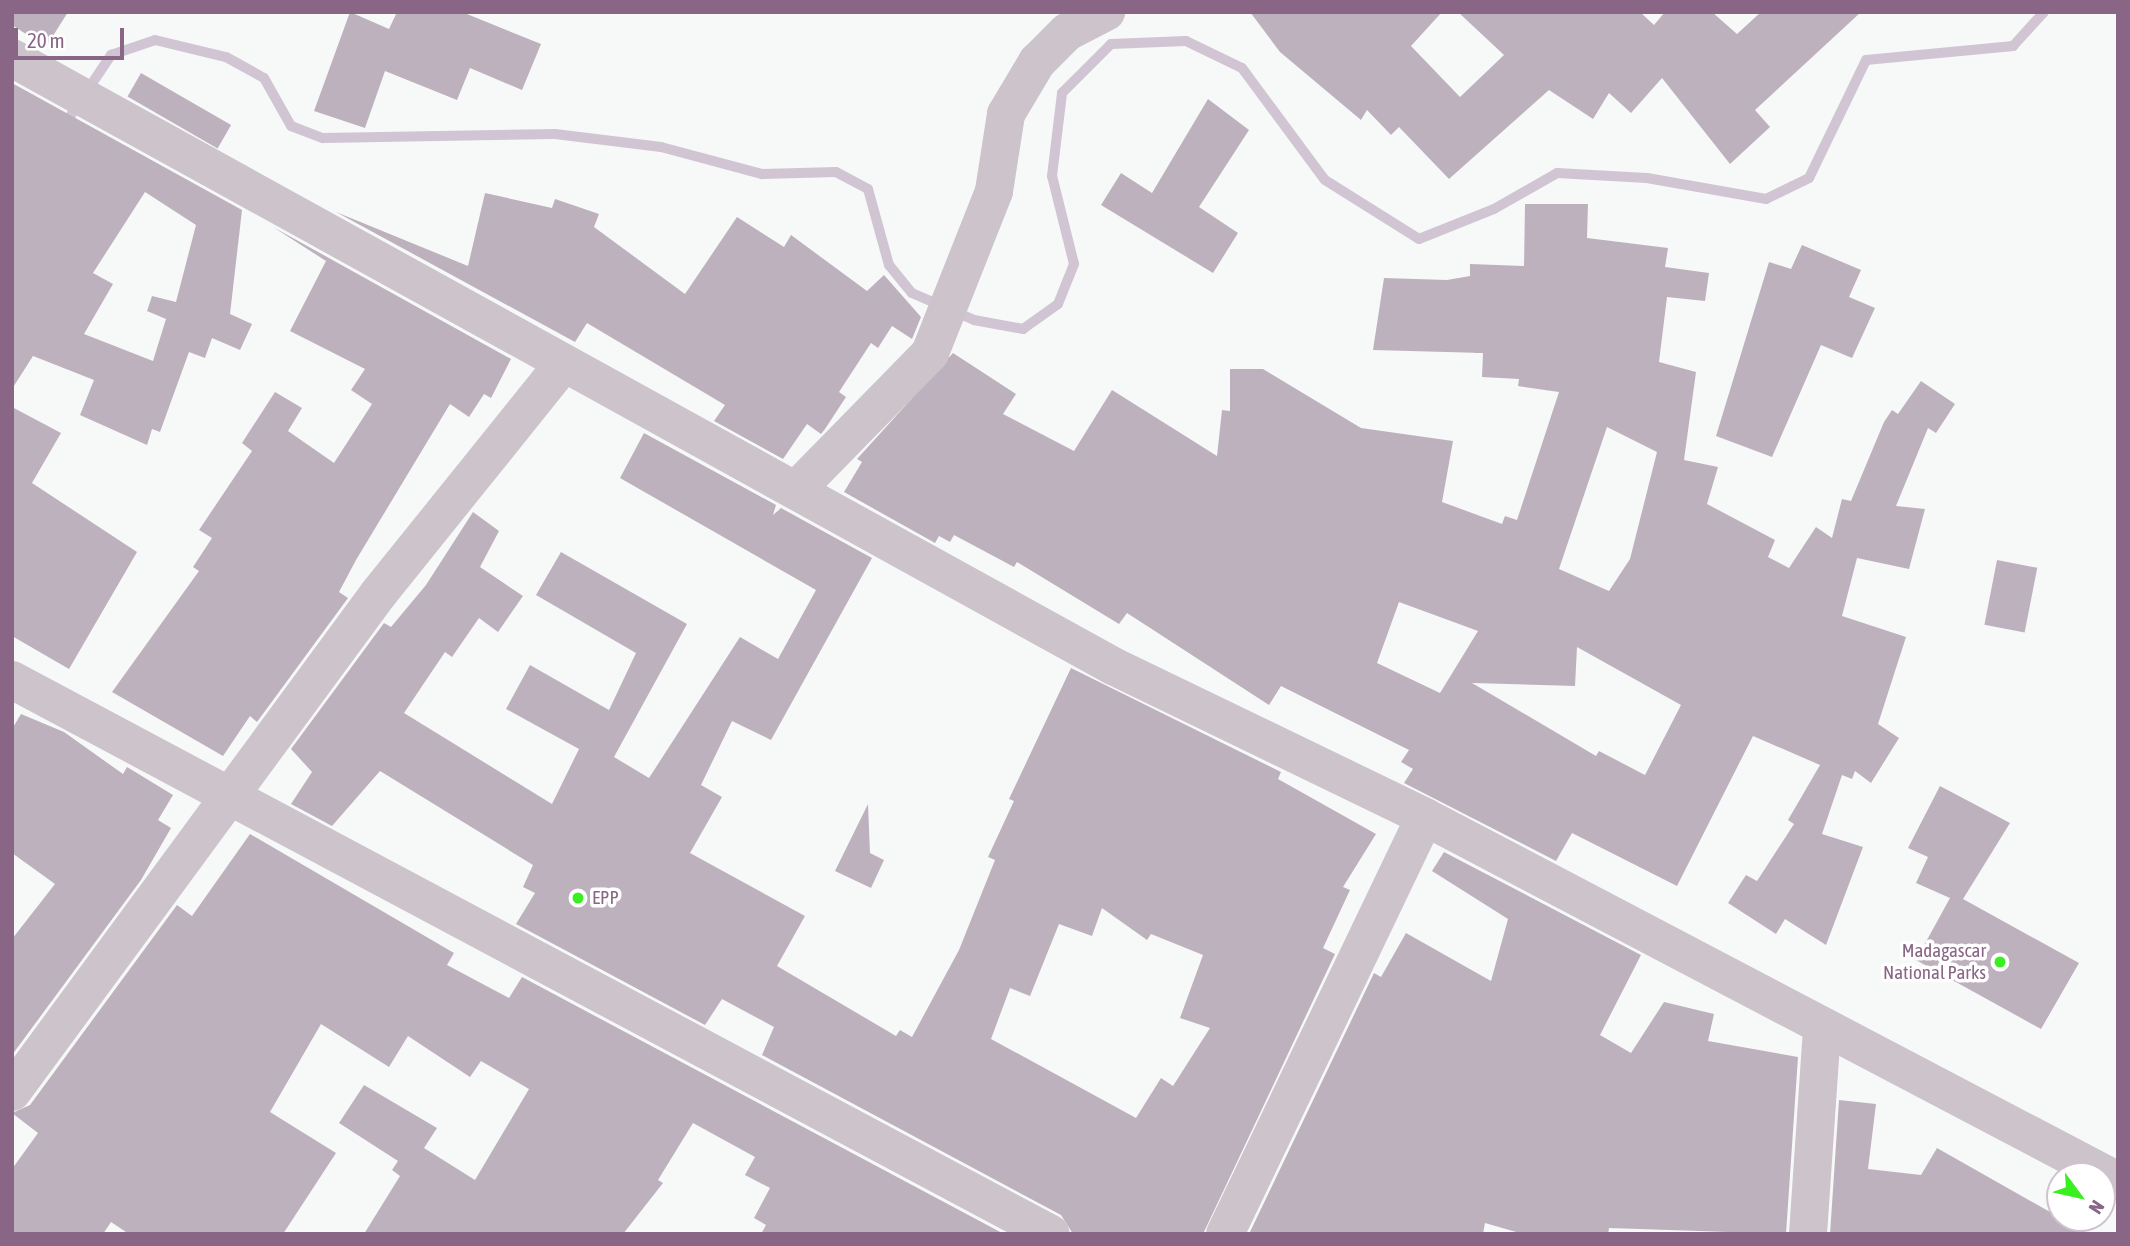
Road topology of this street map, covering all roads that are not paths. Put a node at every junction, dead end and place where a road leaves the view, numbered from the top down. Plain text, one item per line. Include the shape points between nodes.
1 (1106, 12) edge
2 (1063, 22) edge
3 (12, 58) edge
4 (562, 365) junction
5 (798, 488) junction
6 (12, 680) edge
7 (228, 795) junction
8 (1425, 817) junction
9 (1822, 1031) junction
10 (12, 1092) edge
11 (2118, 1181) edge
12 (1051, 1234) edge
13 (1225, 1234) edge
14 (1808, 1234) edge

1 - 2 street
2 - 5 street via 1006,114 994,191 930,353
3 - 4 street
4 - 5 street
4 - 7 street
5 - 8 street via 1113,666
6 - 7 street
7 - 10 street
7 - 12 street
8 - 9 street
8 - 13 street
9 - 11 street
9 - 14 street

